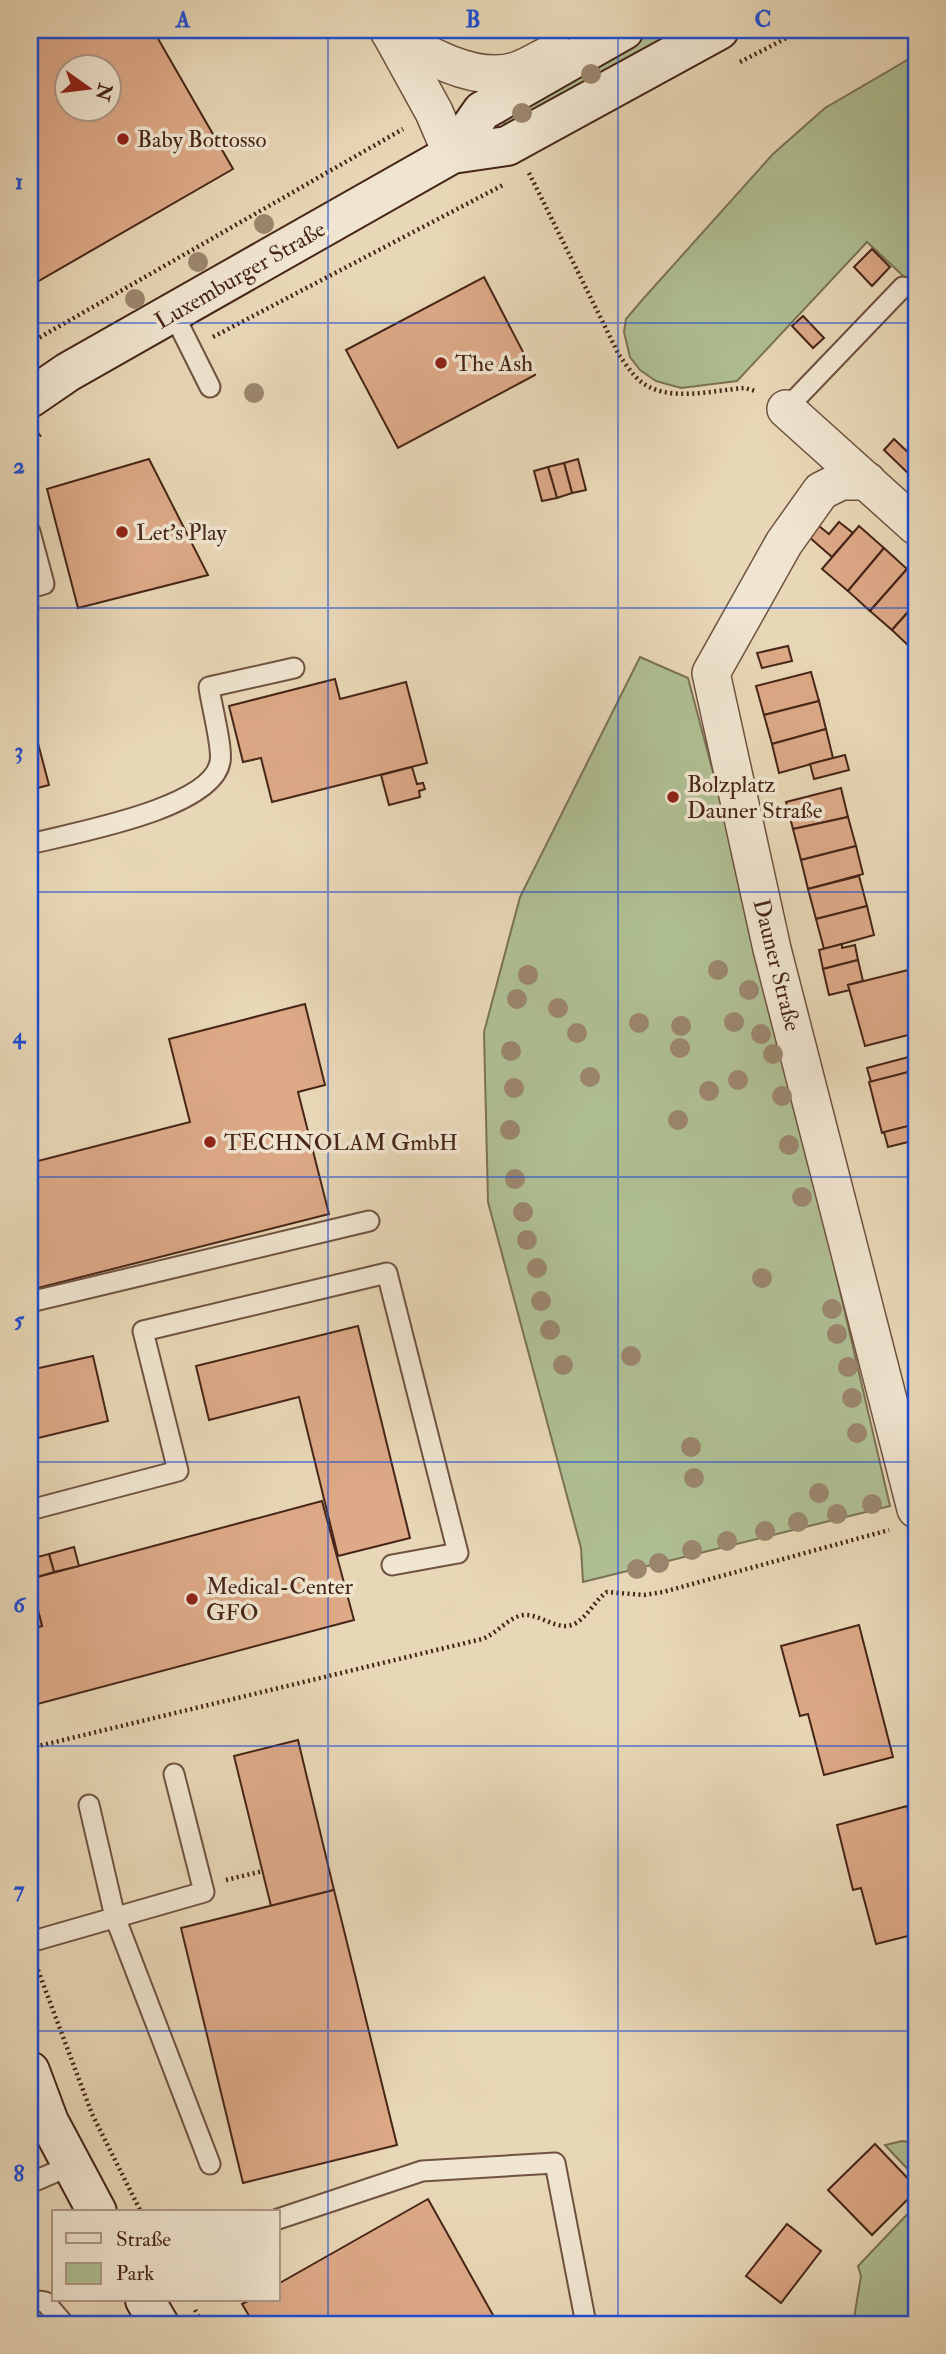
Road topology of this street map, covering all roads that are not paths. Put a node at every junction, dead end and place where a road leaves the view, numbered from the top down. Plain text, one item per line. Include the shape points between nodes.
1 (389, 30) edge
2 (601, 30) edge
3 (623, 30) edge
4 (719, 30) edge
5 (452, 154) junction
6 (903, 286) dead end
7 (173, 313) junction
8 (210, 387) dead end
9 (786, 409) joint
10 (41, 412) edge
11 (867, 481) junction
12 (916, 526) edge
13 (30, 532) edge
14 (30, 588) edge
15 (294, 668) dead end
16 (30, 844) edge
17 (369, 1222) dead end
18 (30, 1302) edge
19 (30, 1510) edge
20 (908, 1518) edge
21 (392, 1565) dead end
22 (174, 1774) dead end
23 (89, 1805) dead end
24 (115, 1917) junction
25 (32, 1951) edge
26 (30, 2071) edge
27 (210, 2164) dead end
28 (72, 2165) junction
29 (30, 2183) edge
30 (96, 2210) edge
31 (280, 2218) edge
32 (30, 2300) edge
33 (146, 2302) edge
34 (64, 2324) edge
35 (159, 2324) edge
36 (586, 2324) edge

1 - 2 street, Luxemburger Straße via 417,50 474,72 514,72
1 - 5 street
2 - 3 street, Luxemburger Straße
3 - 5 main road, Luxemburger Straße via 482,111
4 - 5 main road, Luxemburger Straße via 507,146
5 - 7 main road, Luxemburger Straße
6 - 9 lane
7 - 8 lane
7 - 10 main road, Luxemburger Straße via 68,372
9 - 11 street
11 - 12 street
11 - 20 street, Dauner Straße via 841,481 821,491 784,543 711,673
13 - 14 lane via 44,584
15 - 16 lane via 209,687 220,761 212,780 173,807
17 - 18 lane
19 - 21 lane via 178,1471 143,1331 387,1273 458,1553
22 - 24 lane via 204,1892
23 - 24 lane
24 - 25 lane
24 - 27 lane
26 - 28 main road
28 - 29 lane
28 - 30 main road
31 - 36 lane via 422,2171 555,2163
32 - 34 lane via 45,2302
33 - 35 main road

